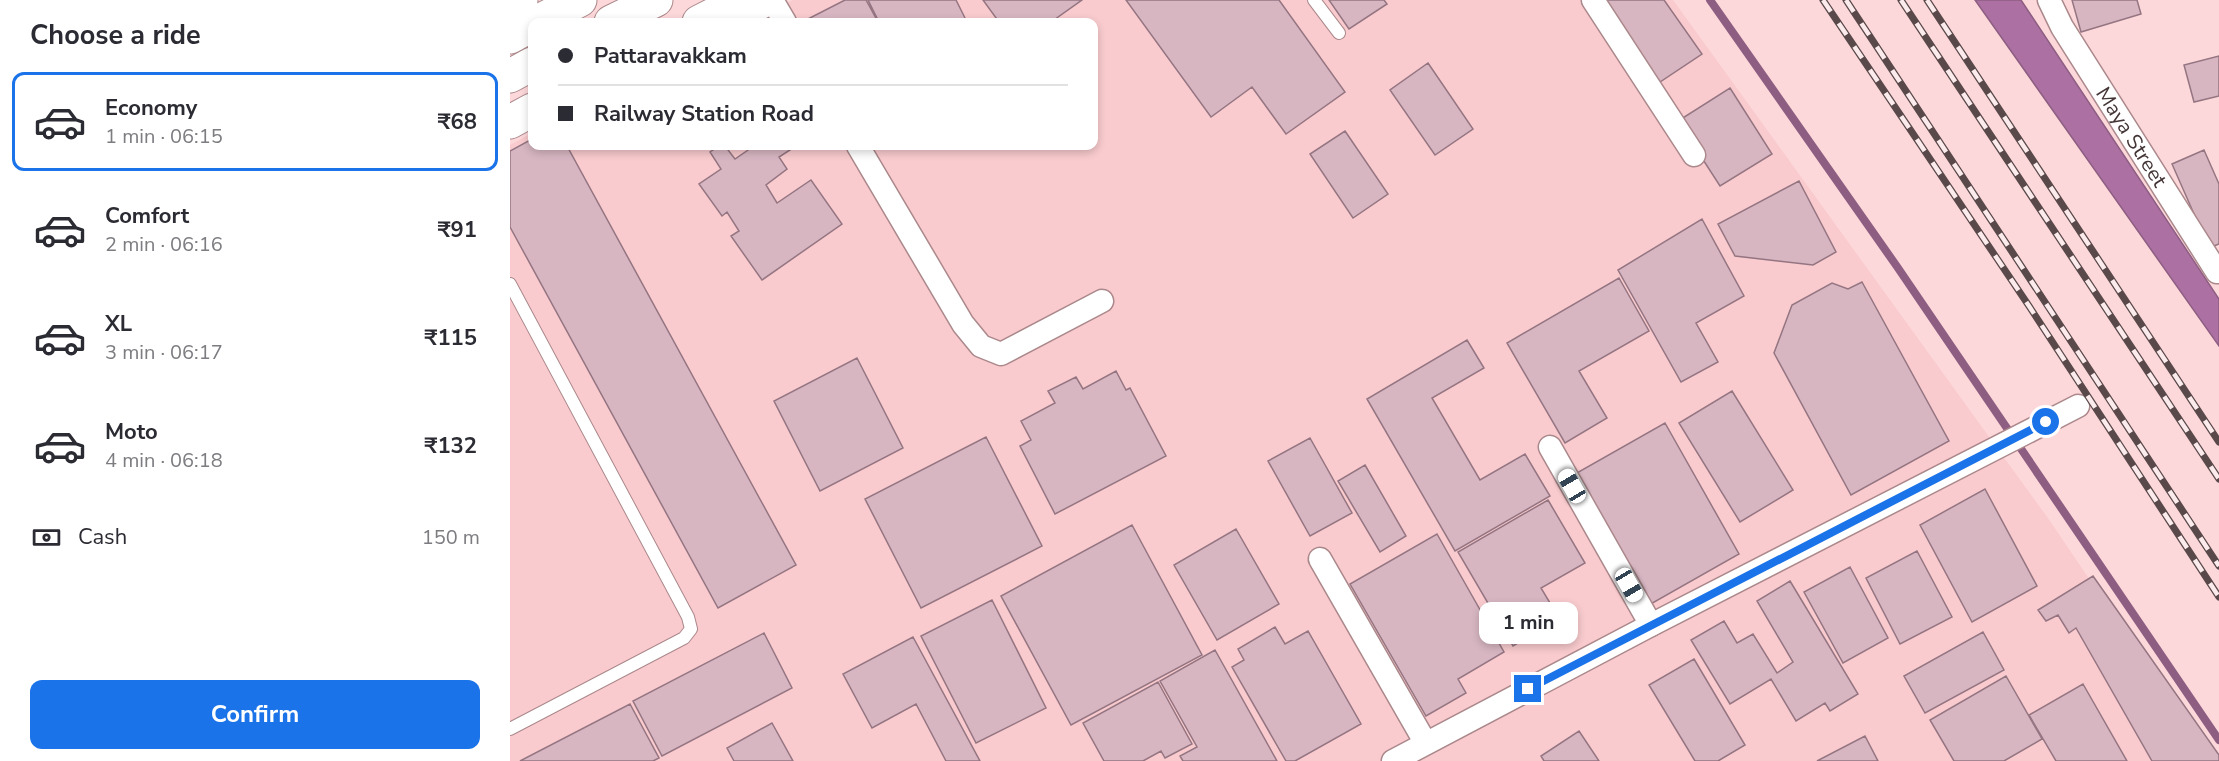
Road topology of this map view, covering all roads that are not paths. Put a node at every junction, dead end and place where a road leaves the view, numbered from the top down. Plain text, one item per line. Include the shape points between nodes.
1 (521, 0) edge
2 (580, 0) edge
3 (656, 0) edge
4 (742, 0) edge
5 (765, 0) edge
6 (772, 0) edge
7 (1314, 0) edge
8 (1593, 0) edge
9 (2049, 0) edge
10 (510, 5) edge
11 (545, 18) edge
12 (619, 18) edge
13 (707, 18) edge
14 (729, 18) edge
15 (783, 18) edge
16 (528, 27) edge
17 (1339, 33) dead end
18 (510, 37) edge
19 (528, 66) edge
20 (510, 76) edge
21 (528, 112) edge
22 (510, 122) edge
23 (528, 122) edge
24 (510, 131) edge
25 (860, 150) edge
26 (1694, 154) dead end
27 (2218, 273) edge
28 (510, 284) edge
29 (1102, 301) dead end
30 (2078, 406) dead end
31 (1550, 447) dead end
32 (1320, 559) dead end
33 (1651, 625) junction
34 (510, 729) edge
35 (1425, 742) junction
36 (1393, 761) edge

1 - 10 main road
2 - 11 main road
3 - 12 main road
4 - 13 main road
5 - 14 main road
6 - 15 street
7 - 17 lane
8 - 26 street
9 - 27 street, Maya Street via 2062,27
16 - 18 main road
19 - 20 main road
21 - 22 main road
23 - 24 main road
25 - 29 street via 963,324 981,346 1001,354
28 - 34 lane via 692,629 684,638
30 - 33 street
31 - 33 street
32 - 35 street
33 - 35 street
35 - 36 street

